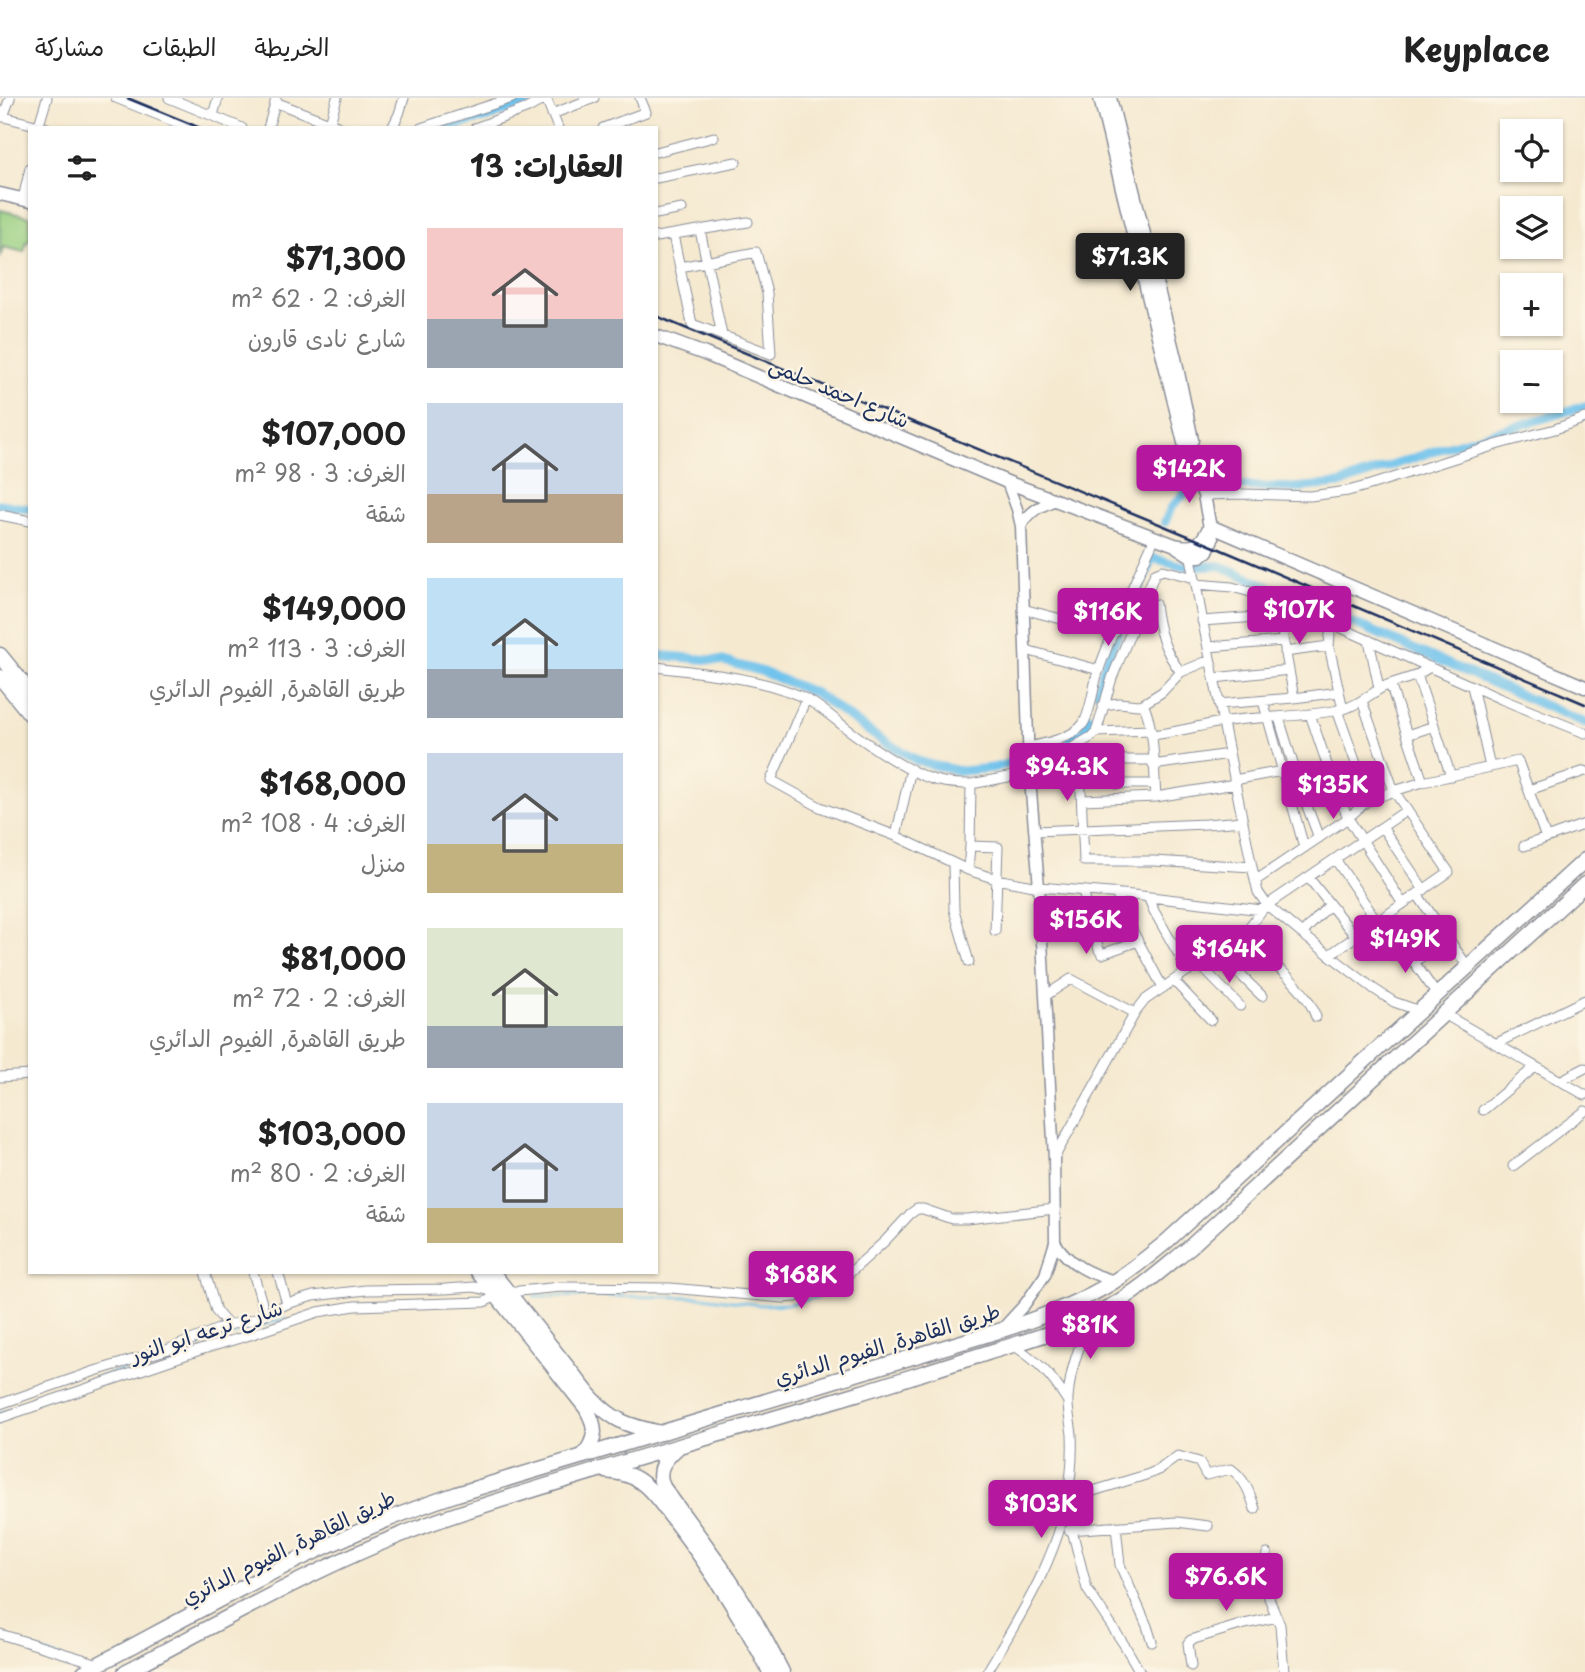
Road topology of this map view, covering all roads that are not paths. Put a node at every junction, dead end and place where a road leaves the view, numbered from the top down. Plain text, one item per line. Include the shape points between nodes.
1 (10, 98) edge
2 (47, 98) edge
3 (116, 98) edge
4 (170, 98) edge
5 (218, 98) edge
6 (337, 98) edge
7 (404, 98) edge
8 (512, 98) edge
9 (546, 98) edge
10 (594, 98) edge
11 (640, 98) edge
12 (1100, 98) edge
13 (1110, 98) edge
14 (276, 100) edge
15 (552, 114) junction
16 (2, 116) edge
17 (213, 116) junction
18 (330, 123) junction
19 (37, 126) edge
20 (41, 126) edge
21 (185, 126) edge
22 (237, 126) edge
23 (269, 126) edge
24 (337, 126) edge
25 (393, 126) edge
26 (427, 126) edge
27 (482, 126) edge
28 (557, 126) edge
29 (608, 126) edge
30 (714, 137) dead end
31 (658, 151) edge
32 (736, 162) dead end
33 (658, 178) edge
34 (0, 194) edge
35 (1129, 195) junction
36 (27, 200) edge
37 (682, 209) dead end
38 (658, 214) edge
39 (748, 222) dead end
40 (700, 230) junction
41 (673, 235) junction
42 (658, 237) edge
43 (707, 262) junction
44 (680, 267) junction
45 (658, 335) edge
46 (722, 335) junction
47 (1585, 418) edge
48 (1007, 482) junction
49 (1203, 495) junction
50 (1055, 500) junction
51 (0, 515) edge
52 (28, 521) edge
53 (1021, 526) junction
54 (1210, 526) junction
55 (1155, 537) junction
56 (1191, 555) junction
57 (1195, 579) junction
58 (1276, 599) junction
59 (1143, 601) junction
60 (1023, 609) junction
61 (1257, 617) dead end
62 (1202, 621) junction
63 (1331, 623) junction
64 (1114, 633) junction
65 (1369, 640) junction
66 (1283, 641) junction
67 (1329, 646) junction
68 (1208, 647) junction
69 (1026, 650) junction
70 (1285, 652) junction
71 (1, 659) edge
72 (1210, 660) junction
73 (658, 667) edge
74 (1430, 667) junction
75 (1099, 670) junction
76 (1289, 670) junction
77 (1181, 671) junction
78 (1417, 675) junction
79 (0, 677) edge
80 (1214, 678) junction
81 (1390, 684) junction
82 (1472, 686) junction
83 (1585, 687) edge
84 (1379, 688) junction
85 (28, 690) edge
86 (1339, 692) junction
87 (1294, 698) junction
88 (806, 699) junction
89 (1263, 701) junction
90 (1362, 701) junction
91 (1143, 704) junction
92 (1219, 704) junction
93 (1103, 705) junction
94 (1340, 710) junction
95 (28, 712) edge
96 (1310, 714) junction
97 (1279, 718) junction
98 (1267, 719) junction
99 (1223, 722) junction
100 (1433, 726) junction
101 (1096, 732) junction
102 (1151, 733) junction
103 (1585, 733) edge
104 (1407, 735) junction
105 (1079, 744) junction
106 (1028, 750) junction
107 (1229, 754) junction
108 (1110, 760) dead end
109 (1153, 763) junction
110 (1490, 767) junction
111 (911, 769) junction
112 (1029, 770) junction
113 (1282, 771) junction
114 (1585, 771) edge
115 (1451, 776) junction
116 (1332, 779) junction
117 (1235, 782) junction
118 (1423, 782) junction
119 (971, 784) junction
120 (1117, 784) dead end
121 (1155, 784) junction
122 (1529, 790) junction
123 (1394, 791) junction
124 (1156, 797) junction
125 (1082, 800) junction
126 (1407, 810) junction
127 (1348, 818) junction
128 (1243, 821) junction
129 (1585, 824) edge
130 (1382, 827) junction
131 (1083, 830) junction
132 (1035, 831) junction
133 (896, 836) junction
134 (1319, 838) junction
135 (1546, 838) junction
136 (1361, 841) junction
137 (970, 846) junction
138 (1524, 846) dead end
139 (1304, 847) junction
140 (1335, 859) junction
141 (1585, 860) edge
142 (953, 864) junction
143 (1252, 867) junction
144 (968, 870) junction
145 (1308, 877) junction
146 (996, 879) junction
147 (1255, 881) junction
148 (1585, 884) edge
149 (1039, 887) junction
150 (1083, 891) junction
151 (1420, 892) junction
152 (1116, 893) junction
153 (1148, 897) junction
154 (1403, 904) junction
155 (1329, 905) junction
156 (1264, 907) junction
157 (1377, 921) junction
158 (995, 931) dead end
159 (1302, 934) junction
160 (1355, 936) junction
161 (1238, 937) junction
162 (1448, 938) junction
163 (1398, 939) dead end
164 (1138, 942) junction
165 (1217, 952) junction
166 (1329, 955) junction
167 (969, 962) dead end
168 (1414, 962) junction
169 (1199, 964) junction
170 (1468, 967) junction
171 (1188, 971) junction
172 (1174, 981) junction
173 (1163, 988) junction
174 (1437, 995) junction
175 (1045, 996) junction
176 (1262, 996) dead end
177 (1585, 1000) edge
178 (1240, 1006) dead end
179 (1420, 1011) junction
180 (1135, 1013) junction
181 (1444, 1014) junction
182 (1316, 1017) dead end
183 (1211, 1020) dead end
184 (1495, 1044) junction
185 (1535, 1067) junction
186 (1585, 1068) edge
187 (28, 1075) edge
188 (0, 1077) edge
189 (1560, 1081) junction
190 (1585, 1095) edge
191 (1483, 1110) dead end
192 (1585, 1111) edge
193 (1280, 1138) junction
194 (1292, 1152) junction
195 (1054, 1158) junction
196 (1513, 1166) dead end
197 (1055, 1209) junction
198 (1055, 1242) junction
199 (206, 1274) edge
200 (254, 1274) edge
201 (279, 1274) edge
202 (480, 1274) edge
203 (493, 1274) edge
204 (1115, 1281) junction
205 (503, 1295) junction
206 (287, 1304) junction
207 (265, 1314) junction
208 (1092, 1316) junction
209 (228, 1325) junction
210 (1002, 1330) junction
211 (1013, 1345) junction
212 (804, 1389) junction
213 (1068, 1400) junction
214 (0, 1404) edge
215 (810, 1408) junction
216 (0, 1418) edge
217 (661, 1433) junction
218 (681, 1445) junction
219 (583, 1456) junction
220 (601, 1470) junction
221 (502, 1480) junction
222 (507, 1499) junction
223 (1067, 1500) junction
224 (1255, 1509) dead end
225 (1116, 1526) junction
226 (1208, 1526) dead end
227 (1060, 1528) junction
228 (1072, 1530) junction
229 (1267, 1553) dead end
230 (1277, 1617) junction
231 (0, 1634) edge
232 (1152, 1642) dead end
233 (100, 1664) junction
234 (1191, 1666) dead end
235 (84, 1672) edge
236 (125, 1672) edge
237 (770, 1672) edge
238 (782, 1672) edge
239 (987, 1672) edge
240 (1140, 1672) edge
241 (1284, 1672) edge

1 - 16 street
2 - 20 street
3 - 21 street
4 - 17 street
5 - 17 street
6 - 18 street
7 - 25 street
8 - 26 street
9 - 15 street
9 - 27 street
10 - 15 street
11 - 29 street via 646,112
12 - 35 main road
13 - 35 main road
14 - 18 street
14 - 23 street
15 - 28 street
16 - 19 street
17 - 22 street
18 - 24 street
30 - 31 street
32 - 33 street
34 - 36 main road
35 - 49 main road via 1175,358 1195,475
37 - 38 street
39 - 40 street
40 - 41 street
40 - 43 street
41 - 42 street
41 - 44 street
43 - 44 street
43 - 46 street
43 - 46 street via 756,252 767,293 771,354
44 - 46 street via 692,324
45 - 48 main road, شارع احمد حلمى
47 - 49 street via 1348,491 1310,496
48 - 50 main road, شارع احمد حلمى
48 - 53 street
49 - 54 main road
50 - 53 street via 1036,509
50 - 55 main road, شارع احمد حلمى
51 - 52 street
53 - 60 street
54 - 56 main road via 1212,539 1207,551
54 - 83 main road
55 - 56 main road, شارع احمد حلمى
55 - 64 street
56 - 57 street
57 - 58 street
57 - 59 street via 1159,571
57 - 62 street
58 - 63 street
58 - 66 street
59 - 77 street via 1155,604 1164,646
59 - 93 street
60 - 64 street
60 - 69 street
61 - 62 street
62 - 68 street
63 - 65 street
63 - 67 street
64 - 75 street
65 - 74 street
65 - 84 street
66 - 68 street
66 - 70 street
67 - 70 street
67 - 86 street
68 - 72 street
69 - 75 street
69 - 106 street
70 - 76 street
71 - 85 main road
72 - 77 street
72 - 80 street
73 - 88 street via 752,681
74 - 78 street
74 - 82 street
75 - 106 street via 1083,724
76 - 80 street
76 - 87 street
77 - 91 street
78 - 81 street
78 - 100 street
79 - 95 main road
80 - 92 street
81 - 84 street
81 - 104 street
82 - 103 street
82 - 110 street
84 - 90 street
86 - 87 street
86 - 94 street
87 - 89 street
88 - 111 street
88 - 133 street via 771,780 820,807
89 - 92 street
89 - 98 street
90 - 94 street
90 - 123 street
91 - 93 street
91 - 102 street
92 - 99 street
93 - 101 street
94 - 96 street
94 - 116 street via 1358,769
96 - 97 street
96 - 116 street
97 - 98 street
97 - 134 street
98 - 99 street
98 - 113 street
99 - 102 street
99 - 107 street
100 - 104 street
100 - 115 street
101 - 102 street
101 - 105 street
102 - 109 street
104 - 118 street
105 - 112 street
105 - 125 street
106 - 112 street
107 - 109 street
107 - 117 street
108 - 109 street
109 - 121 street
110 - 115 street
110 - 122 street via 1518,761
111 - 119 street via 940,782
111 - 133 street
112 - 119 street
112 - 132 street
113 - 117 street
113 - 139 street
114 - 122 street
115 - 118 street
116 - 127 street
117 - 124 street
117 - 128 street
118 - 123 street
119 - 137 street
120 - 121 street
121 - 124 street
122 - 135 street
123 - 126 street
123 - 127 street via 1366,802
124 - 125 street
125 - 131 street
126 - 130 street
126 - 151 street via 1449,872
127 - 134 street
127 - 136 street
128 - 131 street
128 - 143 street
129 - 135 street
130 - 136 street
130 - 151 street
131 - 132 street
131 - 143 street via 1084,860
132 - 149 street
133 - 142 street
134 - 139 street
135 - 138 street
136 - 140 street
136 - 154 street
137 - 144 street
137 - 146 street via 998,847
139 - 147 street
140 - 145 street
140 - 157 street
141 - 170 main road, طريق القاهرة, الفيوم الدائري
142 - 144 street
142 - 167 street via 954,910
143 - 147 street
144 - 146 street
145 - 155 street
145 - 156 street
146 - 149 street
146 - 158 street
147 - 156 street
148 - 181 main road, طريق القاهرة, الفيوم الدائري
149 - 150 street
149 - 175 street
150 - 152 street
150 - 164 street via 1102,954
151 - 154 street
151 - 162 street
152 - 153 street
152 - 164 street
153 - 156 street
153 - 171 street
154 - 157 street
155 - 159 street
155 - 160 street
156 - 159 street
156 - 161 street
157 - 160 street
159 - 166 street
160 - 166 street
161 - 165 street
161 - 182 street via 1298,987
162 - 168 street
162 - 170 street
163 - 168 street
164 - 173 street
165 - 169 street
165 - 176 street
166 - 179 street via 1394,1002
168 - 174 street
169 - 171 street
169 - 178 street
170 - 174 main road, طريق القاهرة, الفيوم الدائري
171 - 172 street
172 - 173 street
172 - 183 street
173 - 180 street
174 - 179 main road, طريق القاهرة, الفيوم الدائري
175 - 180 street via 1071,979
175 - 195 street
177 - 184 street
179 - 193 main road, طريق القاهرة, الفيوم الدائري
180 - 195 street
181 - 184 street
181 - 194 main road, طريق القاهرة, الفيوم الدائري
184 - 185 street
185 - 189 street
185 - 191 street
186 - 189 street
187 - 188 street
189 - 190 street
192 - 196 street
193 - 194 main road
193 - 204 main road, طريق القاهرة, الفيوم الدائري via 1166,1242
194 - 208 main road, طريق القاهرة, الفيوم الدائري via 1148,1282
195 - 197 street
197 - 198 street
197 - 205 street via 952,1219 917,1209 845,1277 796,1297 670,1288 561,1287
198 - 204 street via 1077,1266
198 - 210 street via 1045,1275
199 - 209 street via 216,1311
200 - 207 street
201 - 206 street
202 - 205 main road
203 - 205 main road
204 - 210 main road, طريق القاهرة, الفيوم الدائري via 1062,1308
205 - 206 street, شارع ترعه ابو النور via 474,1287 366,1290
205 - 216 street, شارع ترعه ابو النور via 484,1302 318,1312
205 - 217 main road via 603,1410 628,1425
205 - 219 main road via 591,1416 593,1442
206 - 207 street, شارع ترعه ابو النور
207 - 209 street, شارع ترعه ابو النور
208 - 211 main road, طريق القاهرة, الفيوم الدائري
208 - 213 street via 1073,1366
209 - 214 street, شارع ترعه ابو النور
210 - 212 main road, طريق القاهرة, الفيوم الدائري
211 - 213 street via 1032,1357
211 - 215 main road, طريق القاهرة, الفيوم الدائري
212 - 215 main road
212 - 217 main road, طريق القاهرة, الفيوم الدائري
213 - 223 street via 1072,1437
215 - 218 main road, طريق القاهرة, الفيوم الدائري
217 - 219 main road, طريق القاهرة, الفيوم الدائري
218 - 220 main road, طريق القاهرة, الفيوم الدائري
218 - 238 main road via 660,1466 663,1487 739,1594
219 - 221 main road, طريق القاهرة, الفيوم الدائري
220 - 222 main road, طريق القاهرة, الفيوم الدائري
220 - 237 main road via 634,1477 653,1493 724,1590
221 - 222 main road
221 - 233 main road, طريق القاهرة, الفيوم الدائري via 341,1539
222 - 236 main road, طريق القاهرة, الفيوم الدائري via 377,1544
223 - 224 street via 1149,1474 1178,1456 1197,1461 1206,1475 1231,1469 1245,1484
223 - 227 street
225 - 226 street via 1177,1522
225 - 228 street
225 - 232 street via 1120,1565
227 - 228 street
227 - 239 street via 1032,1592
228 - 240 street via 1087,1589
229 - 230 street via 1264,1576
230 - 234 street via 1191,1640
230 - 241 street
231 - 233 street
233 - 235 main road, طريق القاهرة, الفيوم الدائري

